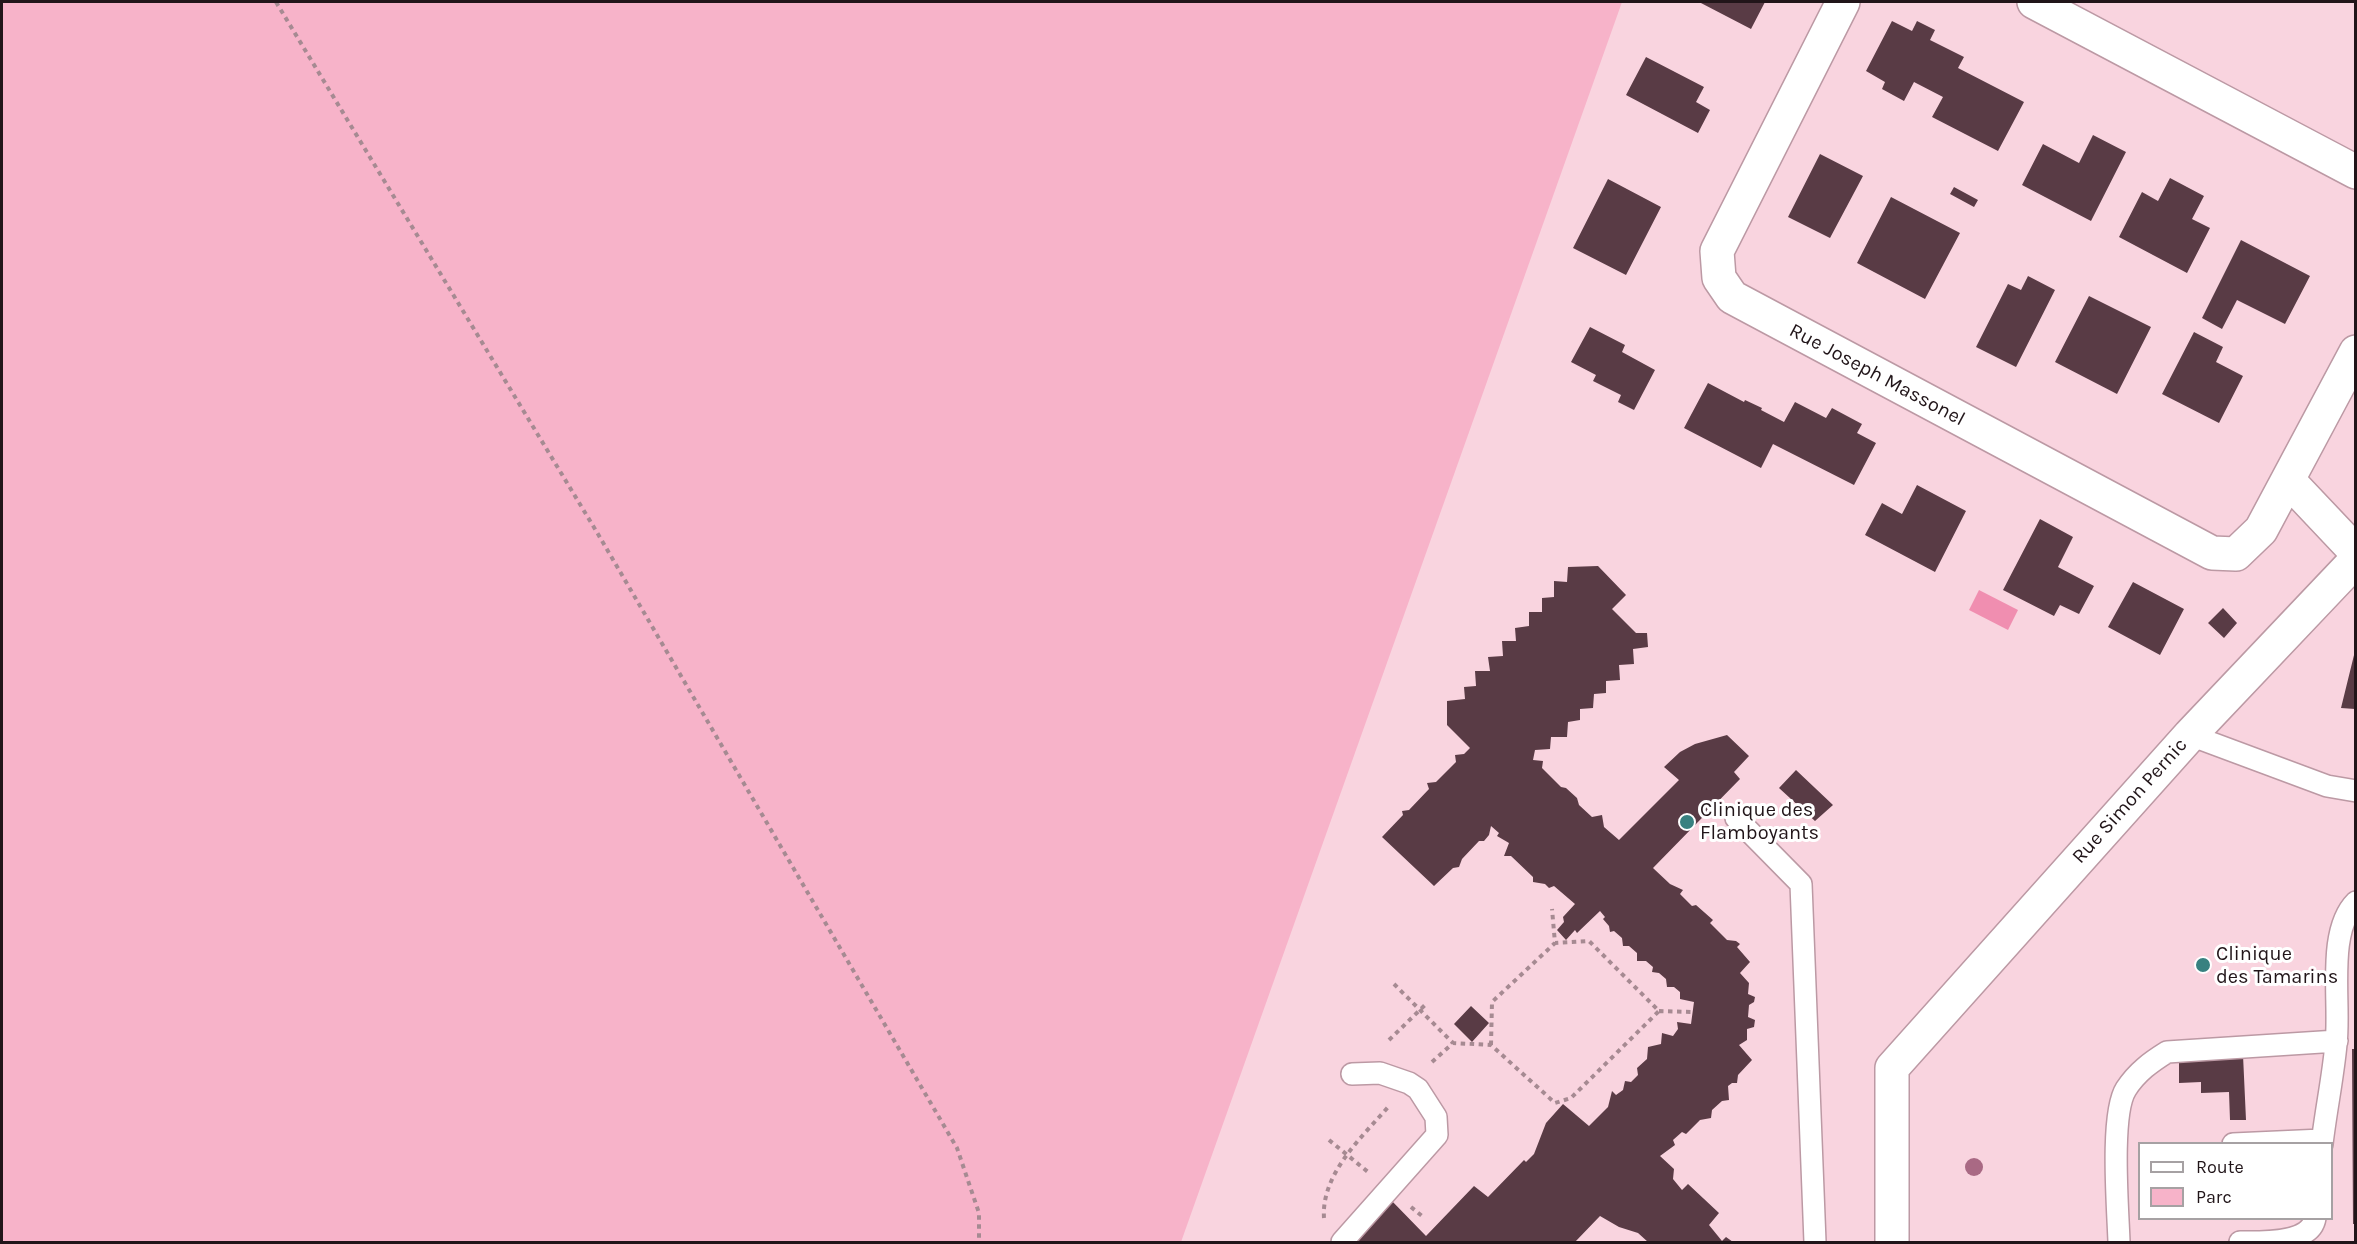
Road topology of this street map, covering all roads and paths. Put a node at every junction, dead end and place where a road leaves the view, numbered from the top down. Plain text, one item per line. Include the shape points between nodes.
1 (276, 2) edge
2 (1843, 2) edge
3 (2034, 2) edge
4 (2355, 172) edge
5 (2355, 352) edge
6 (2288, 480) junction
7 (2355, 552) edge
8 (2355, 560) edge
9 (2190, 735) junction
10 (2355, 791) edge
11 (1736, 818) dead end
12 (2355, 902) edge
13 (1552, 909) dead end
14 (1555, 943) junction
15 (1394, 984) dead end
16 (1426, 1004) dead end
17 (1420, 1010) junction
18 (1659, 1011) junction
19 (1692, 1012) dead end
20 (1389, 1040) dead end
21 (2337, 1041) junction
22 (1453, 1043) junction
23 (1491, 1045) junction
24 (1910, 1048) junction
25 (1352, 1074) dead end
26 (1409, 1083) junction
27 (2322, 1142) edge
28 (2315, 1220) edge
29 (1324, 1222) dead end
30 (980, 1242) edge
31 (1342, 1242) edge
32 (1815, 1242) edge
33 (1892, 1242) edge
34 (1915, 1242) edge
35 (2119, 1242) edge
36 (2240, 1242) edge

1 - 30 path via 598,534 957,1148 979,1213
2 - 6 street, Rue Joseph Massonel via 1717,251 1719,278 1732,297 2212,553 2236,554 2261,530
3 - 4 street
5 - 6 street, Rue Joseph Massonel
6 - 7 street
8 - 9 street, Rue Simon Pernic
9 - 10 lane via 2327,786
9 - 24 street, Rue Simon Pernic
11 - 32 lane via 1801,884
12 - 21 lane via 2347,910 2339,939
13 - 14 path
14 - 18 path via 1589,941
14 - 23 path via 1492,1002
15 - 17 path
16 - 17 path
17 - 20 path
17 - 22 path
18 - 19 path
18 - 23 path via 1571,1098 1555,1103
21 - 27 lane
21 - 35 lane via 2167,1052 2143,1067 2124,1091 2117,1122
22 - 23 path
22 - 26 path
24 - 33 street, Rue Simon Pernic via 1892,1068
24 - 34 street via 1914,1060
25 - 26 lane via 1380,1073
26 - 29 path via 1343,1159 1323,1201
26 - 31 lane via 1418,1089 1436,1117 1437,1135
28 - 36 lane via 2302,1238 2288,1242

